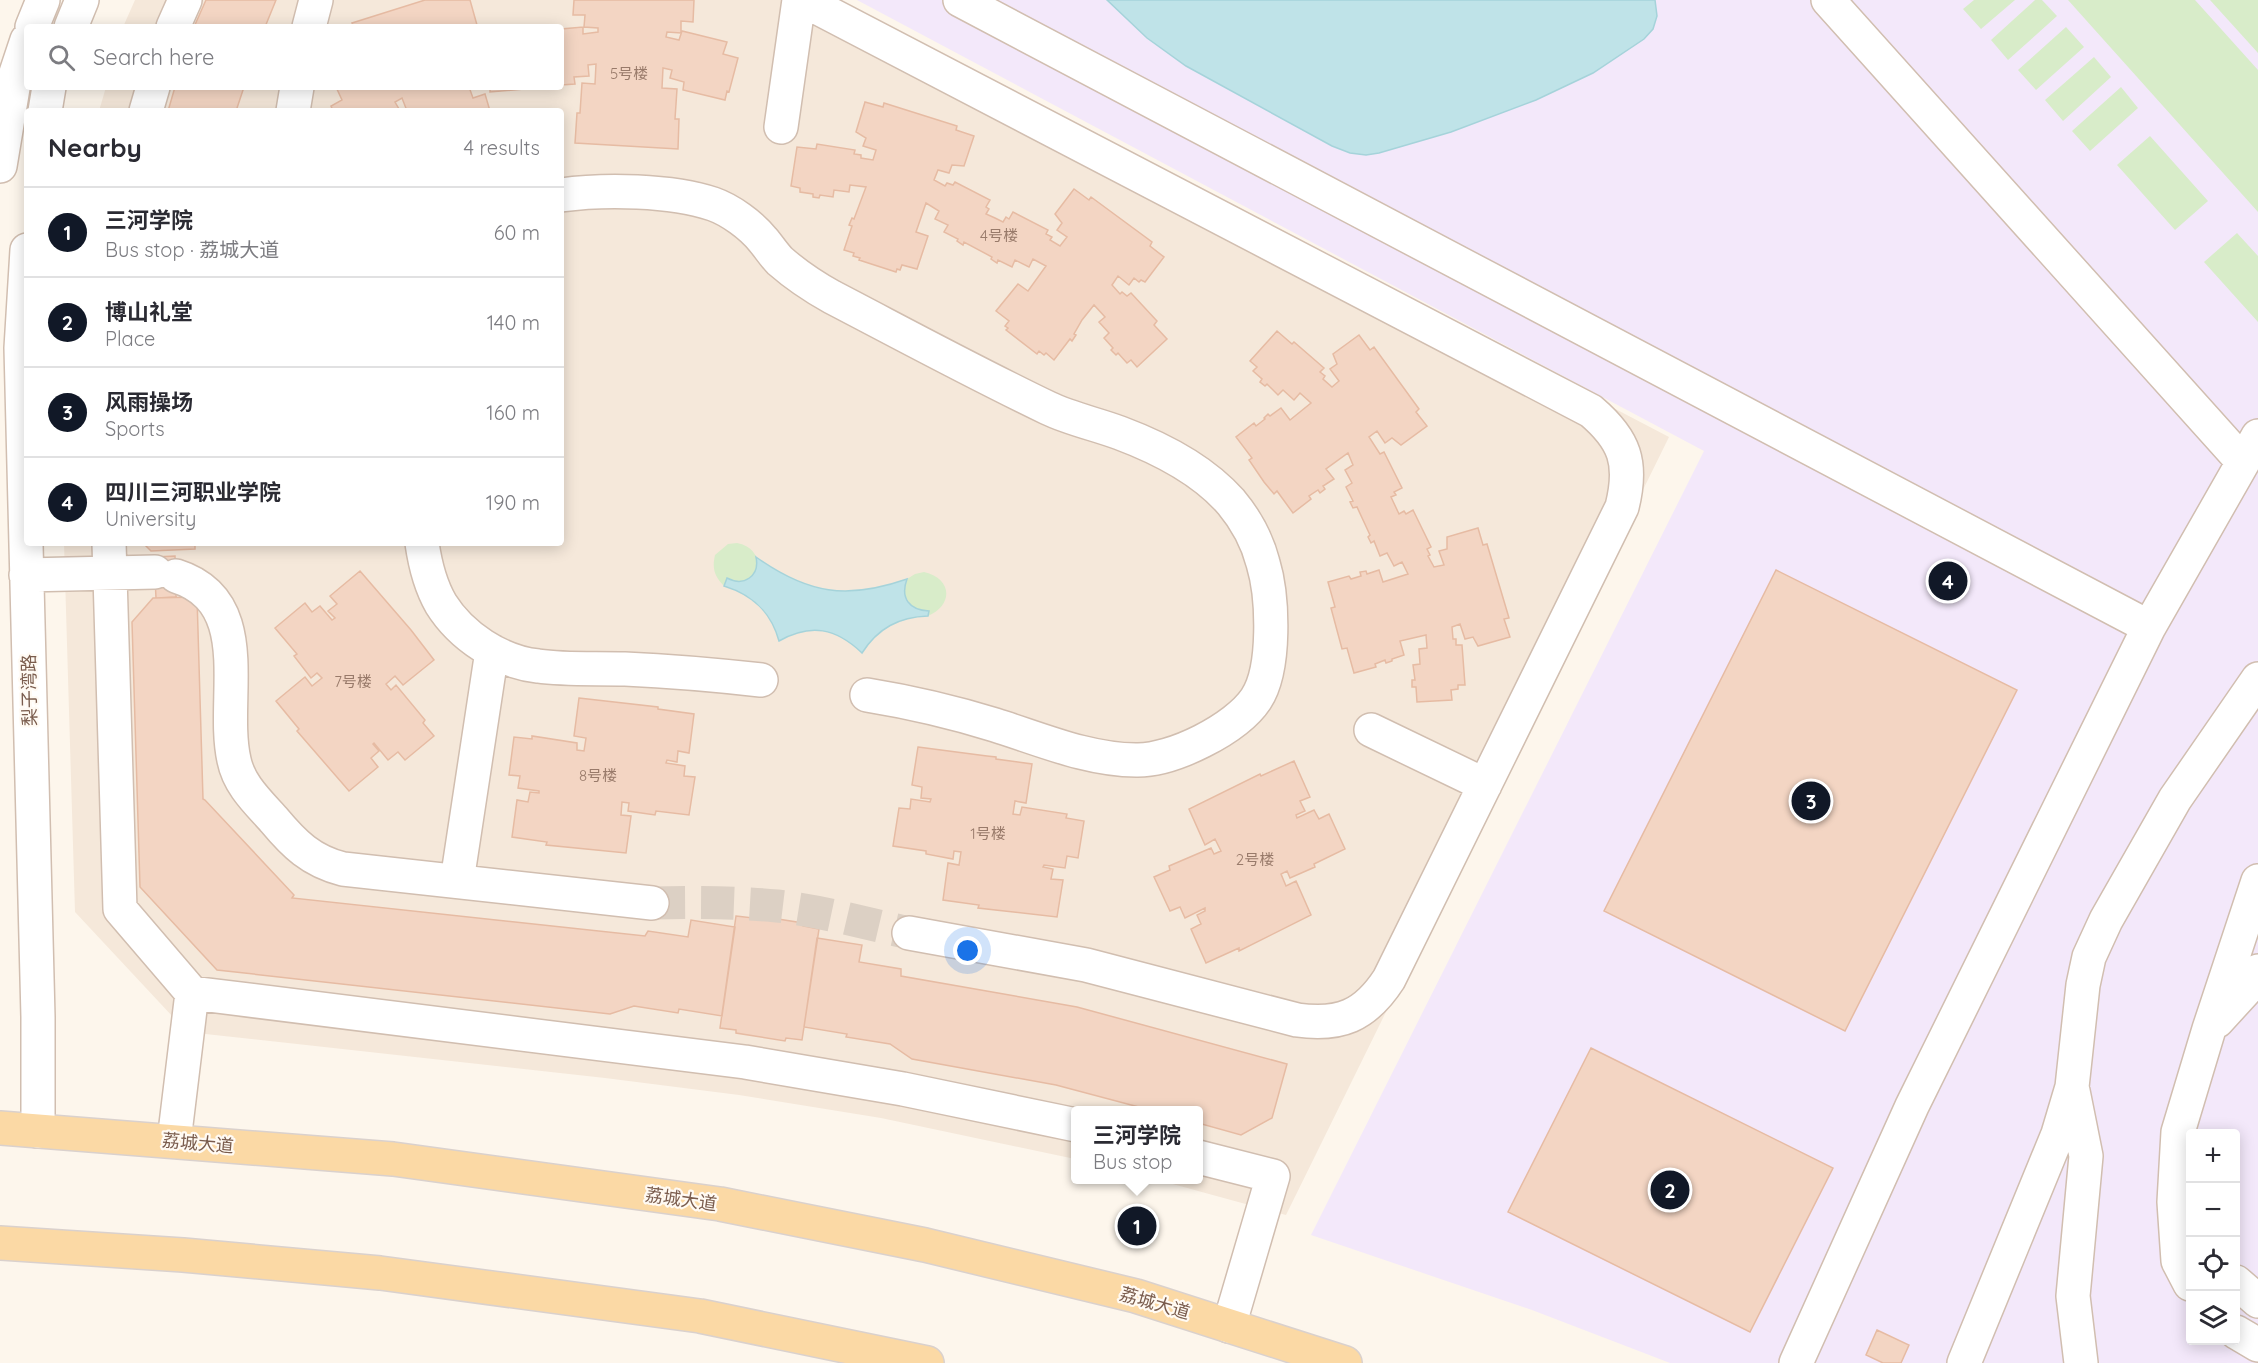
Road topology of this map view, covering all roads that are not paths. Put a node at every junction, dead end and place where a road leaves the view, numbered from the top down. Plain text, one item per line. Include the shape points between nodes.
1 (43, 0) edge
2 (82, 0) edge
3 (185, 0) edge
4 (316, 0) edge
5 (801, 0) edge
6 (960, 0) edge
7 (1828, 0) edge
8 (33, 24) edge
9 (72, 24) edge
10 (174, 24) edge
11 (310, 24) edge
12 (19, 56) edge
13 (48, 90) edge
14 (152, 90) edge
15 (296, 90) edge
16 (303, 90) edge
17 (46, 108) edge
18 (147, 108) edge
19 (293, 108) edge
20 (304, 108) edge
21 (781, 127) dead end
22 (0, 166) edge
23 (564, 195) edge
24 (24, 299) edge
25 (2250, 448) edge
26 (24, 484) edge
27 (25, 546) edge
28 (423, 546) edge
29 (109, 558) edge
30 (26, 575) junction
31 (2149, 627) junction
32 (492, 651) junction
33 (2258, 679) edge
34 (761, 680) dead end
35 (867, 695) dead end
36 (1371, 730) dead end
37 (1485, 785) junction
38 (2258, 881) edge
39 (457, 882) junction
40 (652, 903) tunnel mouth
41 (909, 933) tunnel mouth
42 (2258, 971) edge
43 (192, 993) junction
44 (2210, 1029) junction
45 (2072, 1087) junction
46 (1071, 1124) edge
47 (0, 1128) edge
48 (38, 1131) junction
49 (174, 1141) junction
50 (1203, 1158) edge
51 (2182, 1214) edge
52 (0, 1243) edge
53 (2186, 1276) edge
54 (2240, 1286) edge
55 (2258, 1301) edge
56 (1229, 1326) junction
57 (2240, 1335) edge
58 (2258, 1345) edge
59 (927, 1363) edge
60 (1345, 1363) edge
61 (1796, 1363) edge
62 (1965, 1363) edge
63 (2081, 1363) edge

1 - 8 street
2 - 9 street
3 - 10 street
4 - 11 street
5 - 21 street
5 - 37 street via 1591,411 1614,433 1628,470 1622,507
6 - 31 street
7 - 25 street
12 - 22 street
13 - 17 street
14 - 18 street
15 - 19 street
16 - 20 street
23 - 35 street via 629,192 684,196 716,205 760,236 778,260 827,294 1051,410 1121,433 1173,456 1230,501 1259,548 1268,587 1271,638 1266,678 1256,700 1236,720 1178,751 1156,758 1116,759 1066,748 949,711
24 - 26 street, 梨子湾路
25 - 31 street
27 - 30 street, 梨子湾路
28 - 32 street via 427,571 441,604 452,619
29 - 30 street
29 - 39 street via 198,586 222,612 230,647 232,744 238,773 293,844 336,867
29 - 43 street via 120,909
30 - 48 street, 梨子湾路
31 - 61 street via 1912,1106
32 - 34 street via 537,666 667,671
32 - 39 street
33 - 45 street via 2175,799 2089,957
36 - 37 street
37 - 41 street via 1389,979 1367,1006 1334,1022 1297,1020 1086,965
38 - 44 street
39 - 40 street
42 - 44 street
43 - 46 street via 816,1073
43 - 49 street
44 - 51 street via 2178,1132
45 - 62 street via 2058,1134
45 - 63 street via 2086,1156 2073,1296
47 - 48 main road, 荔城大道
48 - 49 main road, 荔城大道
49 - 56 main road, 荔城大道 via 393,1160 720,1204 925,1245 1136,1296
50 - 56 street via 1273,1176
51 - 53 street via 2178,1261
52 - 59 main road via 380,1273 700,1317
54 - 55 street
56 - 60 main road, 荔城大道
57 - 58 street

